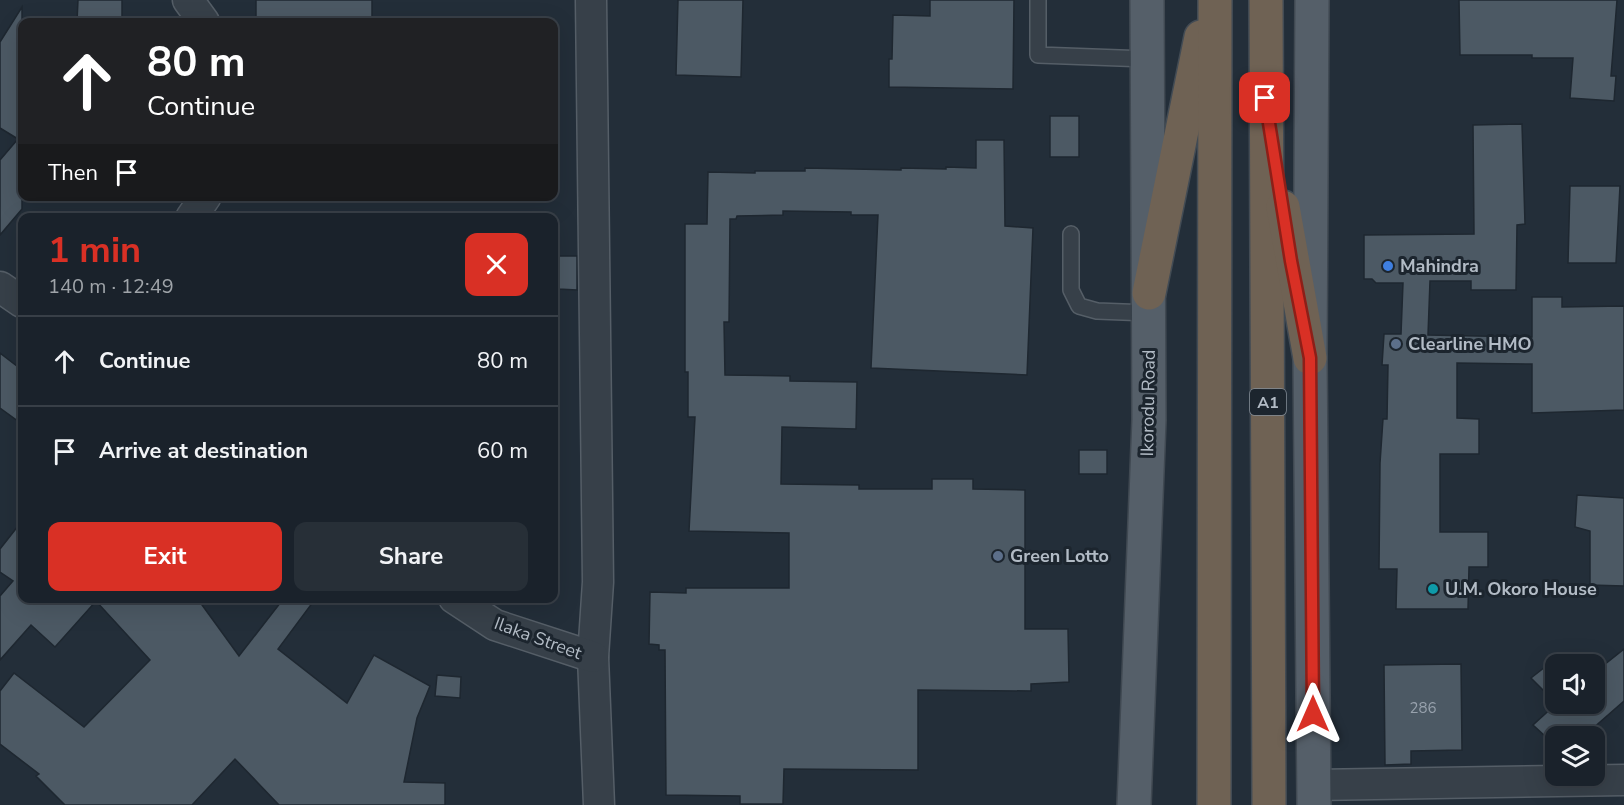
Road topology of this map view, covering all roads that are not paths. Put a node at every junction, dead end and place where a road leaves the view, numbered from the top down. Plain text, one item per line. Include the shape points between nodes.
1 (188, 0) edge
2 (591, 0) edge
3 (1038, 0) edge
4 (1147, 0) edge
5 (1208, 0) edge
6 (1215, 0) edge
7 (1266, 0) edge
8 (1312, 0) edge
9 (201, 18) edge
10 (1147, 59) junction
11 (1265, 98) junction
12 (1071, 234) dead end
13 (0, 287) edge
14 (18, 299) edge
15 (1149, 303) junction
16 (1310, 358) junction
17 (462, 603) edge
18 (593, 657) junction
19 (1624, 780) edge
20 (1314, 795) edge
21 (599, 805) edge
22 (1134, 805) edge
23 (1214, 805) edge
24 (1269, 805) edge

1 - 9 street
2 - 18 street via 598,582
3 - 10 lane via 1038,55
4 - 10 main road, Ikorodu Road
5 - 15 highway
6 - 23 highway
7 - 11 highway, A1
8 - 16 main road
10 - 15 main road, Ikorodu Road
11 - 16 highway
11 - 24 highway, A1
12 - 15 lane via 1071,290 1079,306 1097,311
13 - 14 street
15 - 22 main road, Ikorodu Road via 1149,420
16 - 20 main road
17 - 18 street, Ilaka Street via 495,625
18 - 21 street
19 - 20 street

